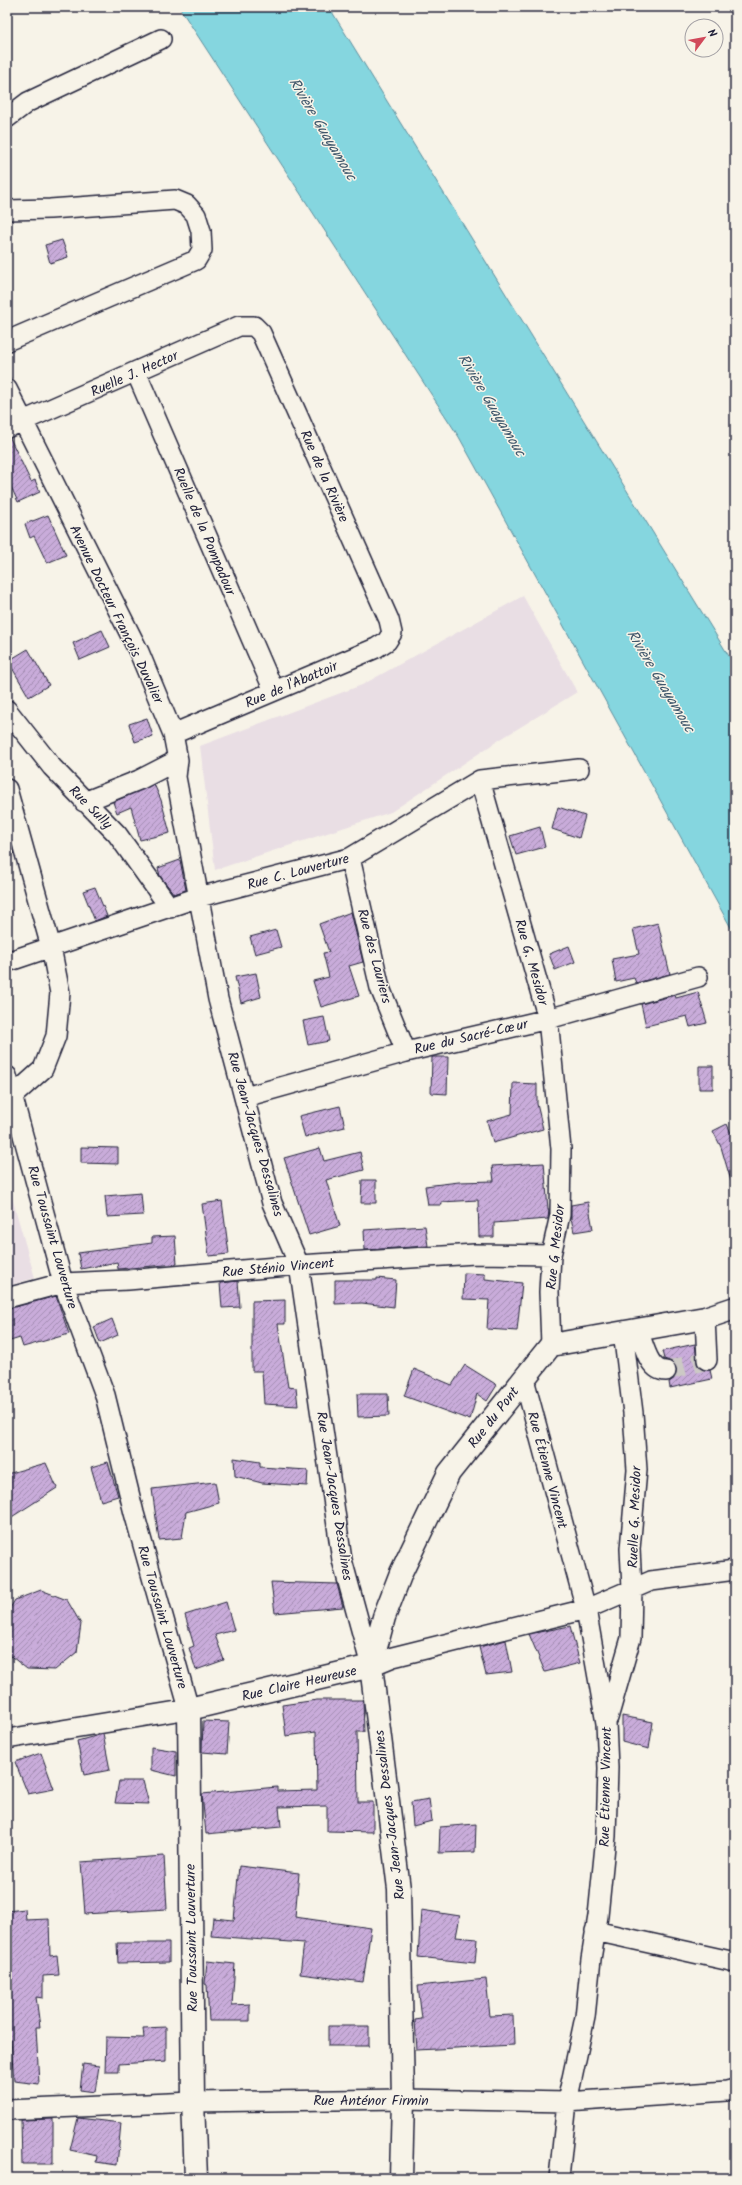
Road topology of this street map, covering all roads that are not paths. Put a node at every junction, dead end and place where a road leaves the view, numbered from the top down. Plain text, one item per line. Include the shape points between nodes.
1 (160, 39) dead end
2 (7, 118) edge
3 (7, 210) edge
4 (261, 333) joint
5 (7, 341) edge
6 (136, 372) junction
7 (7, 389) edge
8 (25, 422) junction
9 (7, 428) edge
10 (389, 620) joint
11 (274, 691) junction
12 (7, 710) edge
13 (173, 734) junction
14 (178, 760) junction
15 (579, 769) dead end
16 (480, 780) junction
17 (7, 789) edge
18 (84, 802) junction
19 (350, 858) junction
20 (199, 897) junction
21 (170, 908) junction
22 (50, 947) junction
23 (7, 962) edge
24 (698, 977) dead end
25 (548, 1019) junction
26 (406, 1052) junction
27 (7, 1076) edge
28 (14, 1095) junction
29 (245, 1097) junction
30 (561, 1149) joint
31 (551, 1255) junction
32 (299, 1265) junction
33 (63, 1283) junction
34 (7, 1298) edge
35 (735, 1308) edge
36 (705, 1318) junction
37 (631, 1331) junction
38 (551, 1345) junction
39 (707, 1360) dead end
40 (666, 1371) dead end
41 (524, 1379) junction
42 (735, 1570) edge
43 (632, 1588) junction
44 (586, 1609) junction
45 (371, 1666) junction
46 (189, 1709) junction
47 (606, 1723) junction
48 (7, 1739) edge
49 (595, 1931) junction
50 (735, 1962) edge
51 (735, 2088) edge
52 (403, 2099) junction
53 (193, 2102) junction
54 (567, 2102) junction
55 (7, 2110) edge
56 (196, 2178) edge
57 (401, 2178) edge
58 (559, 2178) edge

1 - 2 street via 28,102
3 - 5 street via 175,200 187,205 196,215 201,231 202,250 196,260
4 - 6 street, Ruelle J. Hector via 254,326 239,326
4 - 10 street, Rue de la Rivière
6 - 8 street, Ruelle J. Hector
6 - 11 street, Ruelle de la Pompadour
7 - 8 street, Avenue Docteur François Duvalier
8 - 9 street, Ruelle J. Hector
8 - 13 street, Avenue Docteur François Duvalier via 139,652
10 - 11 street, Rue de l'Abattoir via 392,633 387,641 376,648
11 - 13 street, Rue de l'Abattoir
12 - 18 street, Rue Sully via 52,767
13 - 14 street, Avenue Docteur François Duvalier
14 - 18 street via 139,780
14 - 20 street, Avenue Docteur François Duvalier via 176,778
15 - 16 street, Rue C. Louverture
16 - 19 street, Rue C. Louverture
16 - 25 street, Rue G. Mesidor
17 - 22 street
18 - 21 street, Rue Sully via 118,834
19 - 20 street, Rue C. Louverture
19 - 26 street, Rue des Lauriers via 380,988
20 - 21 street, Rue C. Louverture
20 - 29 street, Rue Jean-Jacques Dessalines via 218,998
21 - 22 street, Rue C. Louverture
22 - 23 street, Rue C. Louverture
22 - 28 street via 60,992 56,1036 43,1069
24 - 25 street, Rue du Sacré-Cœur
25 - 26 street, Rue du Sacré-Cœur
25 - 30 street, Rue G. Mesidor
26 - 29 street, Rue du Sacré-Cœur
27 - 28 street, Rue Toussaint Louverture
28 - 33 street, Rue Toussaint Louverture
29 - 32 street, Rue Jean-Jacques Dessalines via 272,1203
30 - 31 street, Rue G Mesidor via 560,1215
31 - 32 street, Rue Sténio Vincent via 475,1254
31 - 38 street, Rue G Mesidor
32 - 33 street, Rue Sténio Vincent
32 - 45 street, Rue Jean-Jacques Dessalines via 342,1560
33 - 34 street, Rue Sténio Vincent
33 - 46 street, Rue Toussaint Louverture via 105,1394 134,1513
35 - 36 main road
36 - 37 main road
36 - 39 street
37 - 38 main road
37 - 40 street via 653,1366 659,1371
37 - 43 street, Ruelle G. Mesidor via 637,1470 630,1549
38 - 41 main road, Rue du Pont
41 - 44 street, Rue Étienne Vincent
41 - 45 main road, Rue du Pont via 449,1473 401,1573 384,1617
42 - 43 street, Rue Claire Heureuse via 651,1581
43 - 44 street, Rue Claire Heureuse
43 - 47 street, Ruelle G. Mesidor via 631,1638
44 - 45 street, Rue Claire Heureuse via 394,1657
44 - 47 street, Rue Étienne Vincent
45 - 46 main road, Rue Claire Heureuse
45 - 52 main road, Rue Jean-Jacques Dessalines via 399,1889
46 - 48 street, Rue Claire Heureuse
46 - 53 main road, Rue Toussaint Louverture
47 - 49 street, Rue Étienne Vincent via 606,1836
49 - 50 street
49 - 54 street, Rue Étienne Vincent via 585,2017
51 - 54 street, Rue Anténor Firmin via 727,2091
52 - 53 street, Rue Anténor Firmin
52 - 54 street, Rue Anténor Firmin
52 - 57 main road, Rue Jean-Jacques Dessalines
53 - 55 street, Rue Anténor Firmin
53 - 56 main road, Rue Toussaint Louverture
54 - 58 street, Rue Étienne Vincent

